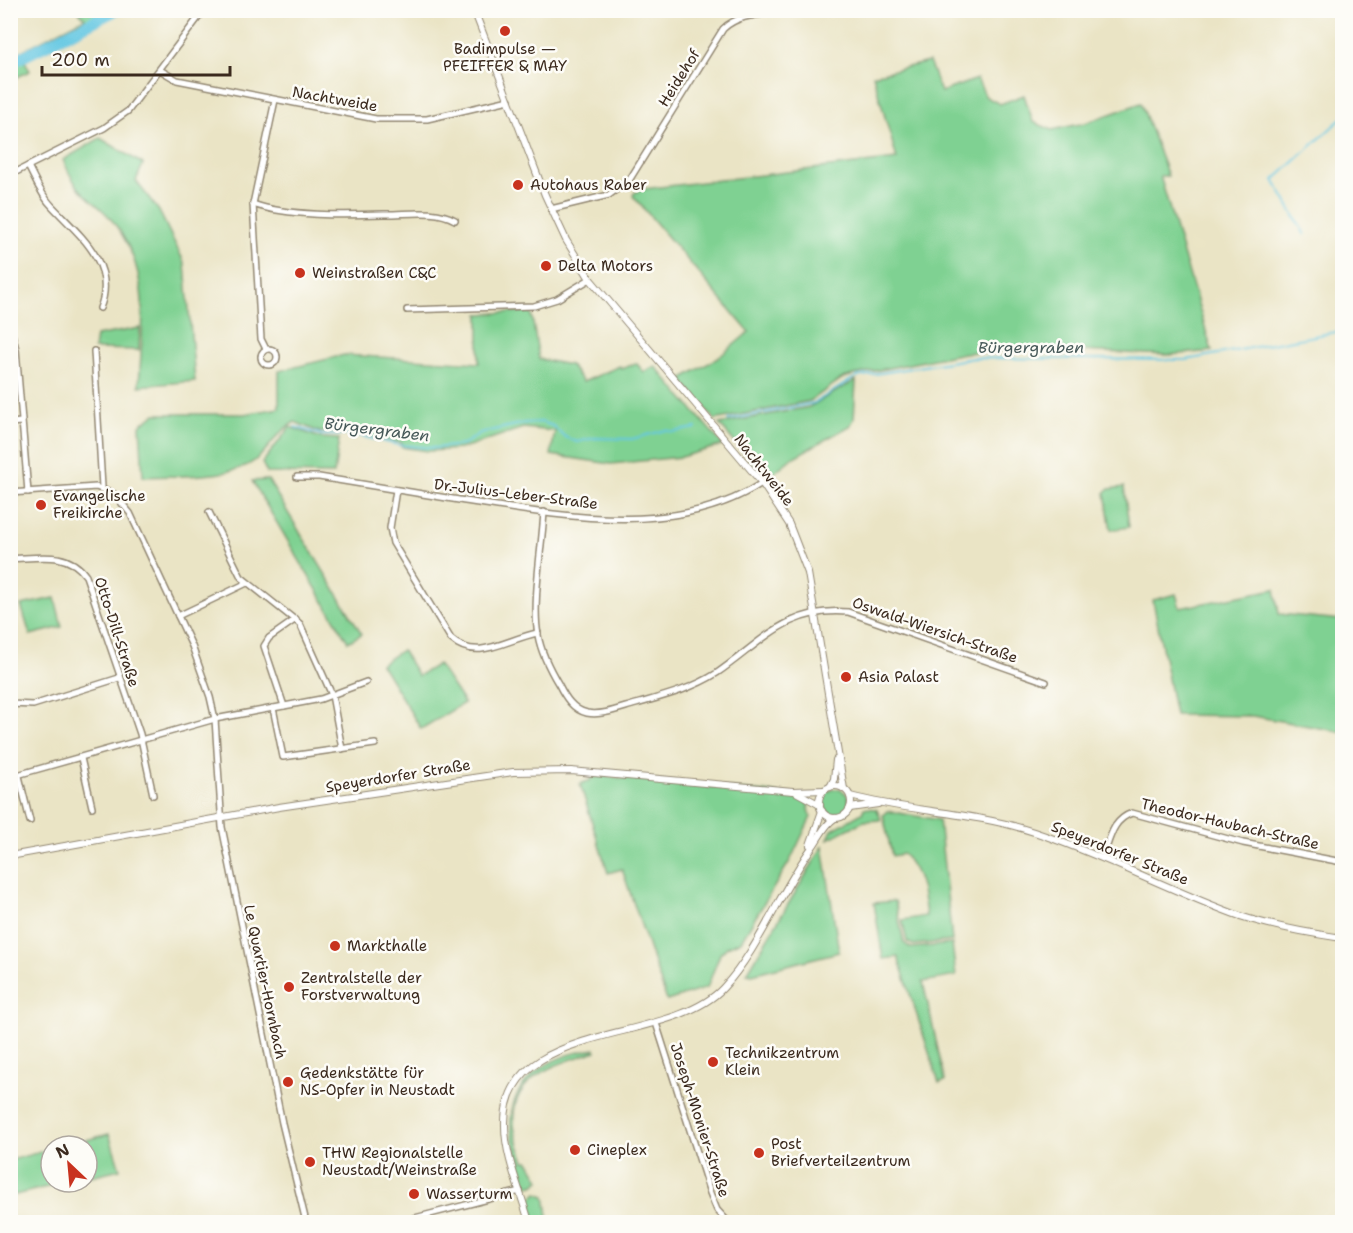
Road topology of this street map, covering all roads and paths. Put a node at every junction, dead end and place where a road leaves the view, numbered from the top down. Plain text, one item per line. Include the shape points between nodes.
1 (204, 10) edge
2 (474, 10) edge
3 (792, 10) edge
4 (160, 70) junction
5 (274, 100) junction
6 (509, 100) junction
7 (28, 166) junction
8 (10, 175) edge
9 (253, 204) junction
10 (551, 208) junction
11 (455, 220) dead end
12 (590, 279) junction
13 (100, 308) dead end
14 (407, 310) dead end
15 (10, 327) edge
16 (266, 349) dead end
17 (94, 351) dead end
18 (21, 422) junction
19 (10, 423) edge
20 (297, 477) dead end
21 (762, 483) junction
22 (102, 487) junction
23 (396, 490) junction
24 (28, 492) junction
25 (10, 494) edge
26 (209, 512) dead end
27 (544, 512) junction
28 (10, 559) edge
29 (247, 582) junction
30 (815, 614) junction
31 (178, 616) junction
32 (296, 619) junction
33 (538, 633) junction
34 (119, 678) junction
35 (366, 682) dead end
36 (1046, 682) dead end
37 (332, 695) junction
38 (10, 704) edge
39 (284, 706) junction
40 (273, 708) junction
41 (215, 718) junction
42 (141, 740) junction
43 (375, 744) dead end
44 (342, 749) junction
45 (836, 753) junction
46 (81, 758) junction
47 (19, 776) junction
48 (10, 777) edge
49 (827, 789) junction
50 (844, 789) junction
51 (793, 791) junction
52 (153, 795) dead end
53 (850, 796) junction
54 (884, 803) junction
55 (92, 807) dead end
56 (821, 808) junction
57 (850, 808) junction
58 (220, 817) junction
59 (835, 818) junction
60 (30, 821) dead end
61 (806, 854) junction
62 (10, 856) edge
63 (1102, 857) junction
64 (1342, 862) edge
65 (1342, 938) edge
66 (656, 1023) junction
67 (520, 1191) junction
68 (423, 1216) junction
69 (306, 1222) edge
70 (399, 1222) edge
71 (424, 1222) edge
72 (529, 1222) edge
73 (728, 1222) edge

1 - 4 street
2 - 6 street, Nachtweide
3 - 10 street, Heidehof via 740,18 723,29 630,179 609,195
4 - 5 street, Nachtweide via 177,80
4 - 7 street via 114,123
5 - 6 street, Nachtweide via 365,118 399,120 427,119
5 - 9 street
6 - 10 street, Nachtweide
7 - 8 street
7 - 13 street via 48,201 96,254 104,287
9 - 11 street via 328,214 432,213
9 - 16 street via 261,339
10 - 12 street, Nachtweide
12 - 14 street via 557,299 534,306
12 - 21 street, Nachtweide
15 - 18 street via 16,349
17 - 22 street
18 - 19 street
18 - 24 street
20 - 23 street, Dr.-Julius-Leber-Straße
21 - 27 street, Dr.-Julius-Leber-Straße via 729,502 680,513 608,518
21 - 30 street, Nachtweide via 782,510 803,555
22 - 24 street
22 - 31 street, Le Quartier-Hornbach via 130,513
23 - 27 street, Dr.-Julius-Leber-Straße
23 - 33 street via 390,528 393,543 451,639 465,649 478,650
24 - 25 street
26 - 29 street via 238,573
27 - 33 street
28 - 34 street, Otto-Dill-Straße via 62,558 83,571 95,596
29 - 31 street
29 - 32 street
30 - 33 street, Oswald-Wiersich-Straße via 780,624 691,687 594,713 578,709 565,696 545,657
30 - 36 street, Oswald-Wiersich-Straße via 848,612
30 - 45 street, Nachtweide
31 - 41 street, Le Quartier-Hornbach via 204,675
32 - 37 street
32 - 39 street via 264,646
34 - 38 street via 33,705
34 - 42 street, Otto-Dill-Straße
35 - 37 street
37 - 39 street
37 - 44 street
39 - 40 street
40 - 41 street
40 - 44 street via 283,757
41 - 42 street
41 - 58 street, Le Quartier-Hornbach
42 - 46 street
42 - 52 street, Otto-Dill-Straße
43 - 44 street
45 - 49 street, Nachtweide via 834,777
45 - 50 street, Nachtweide
46 - 47 street
46 - 55 street
47 - 48 street
47 - 60 street
49 - 50 street
49 - 51 street, Speyerdorfer Straße
49 - 56 street
50 - 53 street
51 - 56 street, Speyerdorfer Straße
51 - 58 street, Speyerdorfer Straße via 549,770 459,778
53 - 54 street, Speyerdorfer Straße
53 - 57 street
54 - 57 street, Speyerdorfer Straße
54 - 63 street, Speyerdorfer Straße via 998,821
56 - 59 street
56 - 61 street
57 - 59 street via 845,815
58 - 62 street, Speyerdorfer Straße
58 - 69 street, Le Quartier-Hornbach
59 - 61 street
61 - 66 street via 726,985 697,1008
63 - 64 street, Theodor-Haubach-Straße via 1115,824 1132,813 1243,843
63 - 65 street, Speyerdorfer Straße via 1241,916
66 - 67 street via 552,1052 521,1076 507,1103 505,1126
66 - 73 street, Joseph-Monier-Straße via 710,1193 717,1210
67 - 68 street
67 - 72 street
68 - 70 street
68 - 71 street

